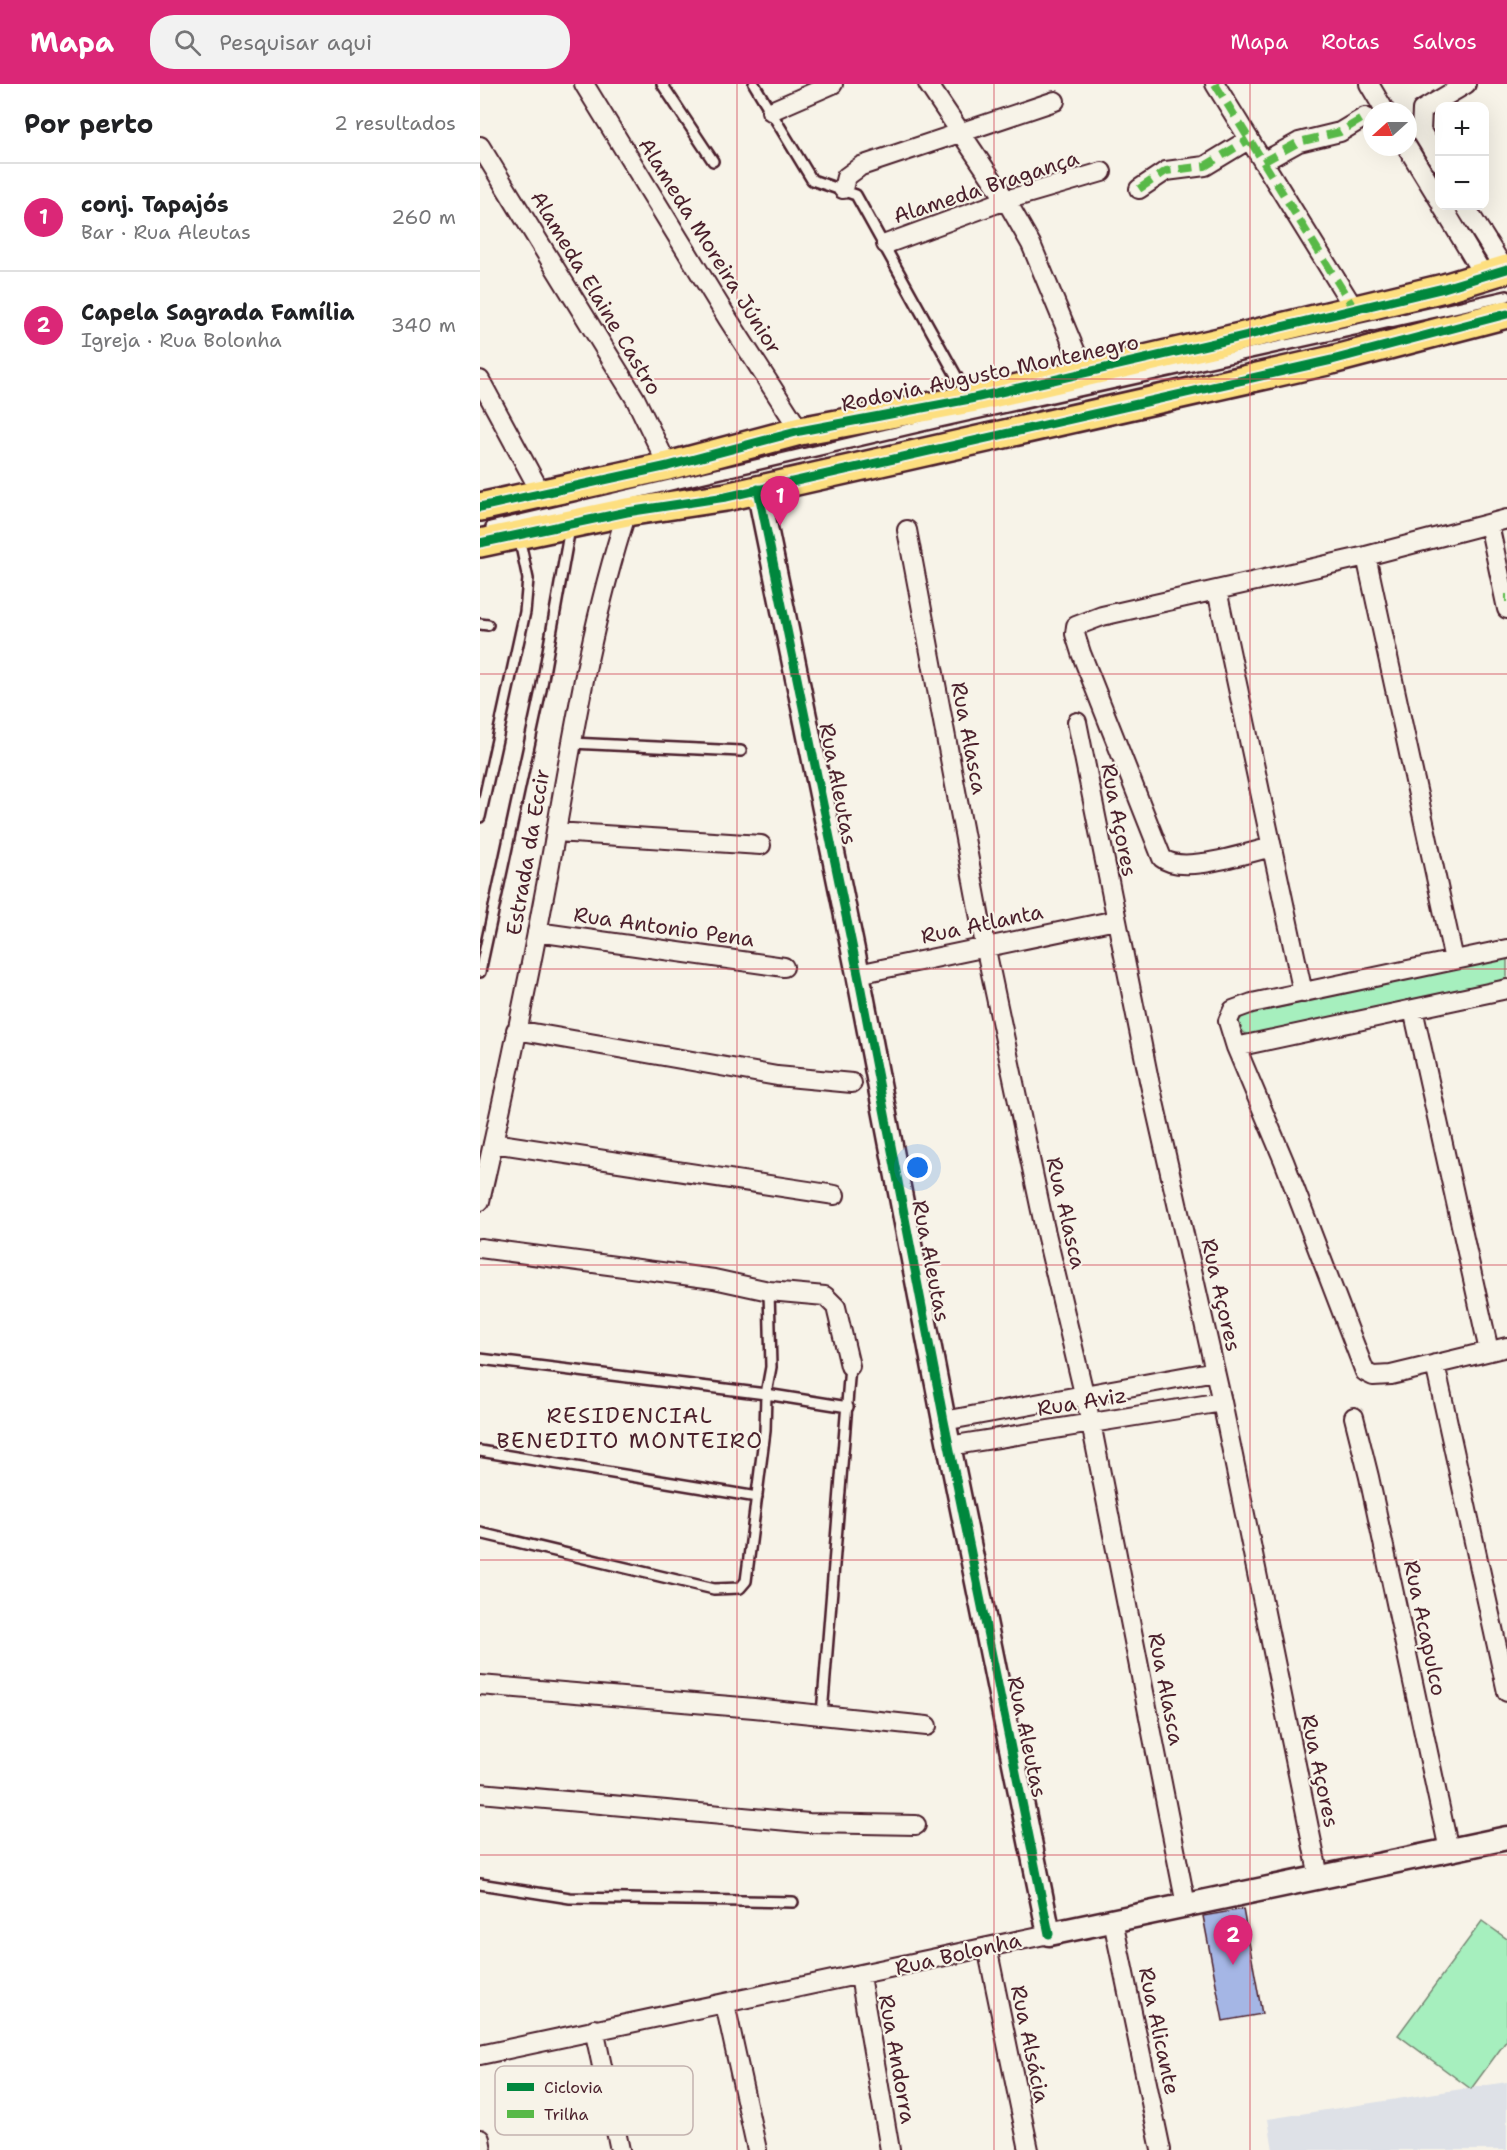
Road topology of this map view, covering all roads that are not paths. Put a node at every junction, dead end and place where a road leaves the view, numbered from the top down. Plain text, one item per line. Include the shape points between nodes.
1 (584, 84) edge
2 (662, 84) edge
3 (754, 84) edge
4 (834, 84) edge
5 (928, 84) edge
6 (1215, 84) edge
7 (1369, 84) edge
8 (1466, 84) edge
9 (1054, 101) dead end
10 (1380, 102) edge
11 (771, 111) junction
12 (1363, 118) edge
13 (959, 132) junction
14 (1248, 140) junction
15 (480, 146) edge
16 (1412, 156) edge
17 (1436, 156) edge
18 (713, 161) dead end
19 (1263, 162) junction
20 (1102, 172) dead end
21 (843, 189) junction
22 (1139, 189) dead end
23 (1435, 193) edge
24 (1006, 200) junction
25 (1445, 210) edge
26 (1467, 210) edge
27 (886, 244) junction
28 (1501, 278) edge
29 (1355, 310) junction
30 (1507, 314) edge
31 (1083, 372) junction
32 (480, 380) edge
33 (970, 399) junction
34 (800, 431) junction
35 (668, 466) junction
36 (758, 489) junction
37 (541, 493) junction
38 (480, 507) edge
39 (627, 512) junction
40 (1507, 519) edge
41 (571, 523) junction
42 (1489, 524) junction
43 (480, 530) edge
44 (907, 530) dead end
45 (519, 535) junction
46 (480, 543) edge
47 (1366, 556) junction
48 (1217, 590) junction
49 (1507, 609) edge
50 (1077, 723) dead end
51 (571, 742) junction
52 (741, 751) dead end
53 (480, 817) edge
54 (556, 832) junction
55 (761, 845) dead end
56 (1272, 847) junction
57 (1116, 920) junction
58 (485, 926) edge
59 (537, 932) junction
60 (985, 945) junction
61 (1507, 949) edge
62 (1454, 960) junction
63 (784, 967) dead end
64 (480, 972) edge
65 (858, 974) junction
66 (1507, 989) edge
67 (1303, 993) junction
68 (1413, 1009) junction
69 (516, 1030) junction
70 (1236, 1047) junction
71 (852, 1083) dead end
72 (493, 1143) junction
73 (835, 1195) dead end
74 (480, 1201) edge
75 (480, 1248) edge
76 (769, 1291) junction
77 (1498, 1349) edge
78 (480, 1359) edge
79 (1435, 1364) junction
80 (850, 1366) joint
81 (1215, 1371) junction
82 (766, 1394) junction
83 (1084, 1394) junction
84 (1222, 1402) junction
85 (848, 1407) junction
86 (1354, 1417) dead end
87 (944, 1421) junction
88 (1091, 1423) junction
89 (949, 1446) junction
90 (480, 1451) edge
91 (757, 1497) junction
92 (480, 1533) edge
93 (480, 1685) edge
94 (1507, 1692) edge
95 (822, 1714) junction
96 (927, 1726) dead end
97 (480, 1793) edge
98 (916, 1825) dead end
99 (1507, 1838) edge
100 (1449, 1850) junction
101 (1319, 1877) junction
102 (480, 1884) edge
103 (793, 1902) dead end
104 (1186, 1905) junction
105 (1113, 1920) junction
106 (1049, 1934) junction
107 (987, 1947) junction
108 (860, 1976) junction
109 (725, 2004) junction
110 (594, 2029) junction
111 (480, 2055) edge
112 (602, 2066) edge
113 (617, 2135) edge
114 (480, 2139) edge
115 (482, 2150) edge
116 (620, 2150) edge
117 (757, 2150) edge
118 (890, 2150) edge
119 (1029, 2150) edge
120 (1161, 2150) edge

1 - 34 street, Alameda Moreira Júnior
2 - 18 lane
3 - 11 lane
4 - 11 street
5 - 13 street
6 - 14 street
7 - 10 street
8 - 17 street via 1422,110 1421,131
9 - 13 street
11 - 21 lane via 812,180
12 - 19 street via 1340,132 1299,142
13 - 21 street via 861,166 846,177
13 - 24 street
14 - 19 street
14 - 22 street via 1205,166 1166,171
15 - 35 street, Alameda Elaine Castro via 635,398
16 - 23 street
19 - 29 street
20 - 24 street, Alameda Bragança
21 - 27 lane via 856,195
24 - 27 street, Alameda Bragança
24 - 31 street via 1031,244
25 - 28 street
26 - 28 street
27 - 33 lane
28 - 29 main road, Rodovia Augusto Montenegro
28 - 43 lane via 939,422
29 - 31 main road, Rodovia Augusto Montenegro
30 - 36 main road via 1332,360
31 - 33 main road, Rodovia Augusto Montenegro
32 - 37 street
33 - 34 main road, Rodovia Augusto Montenegro
34 - 35 main road, Rodovia Augusto Montenegro
35 - 37 main road, Rodovia Augusto Montenegro
36 - 39 main road
36 - 65 street, Rua Aleutas
37 - 38 main road, Rodovia Augusto Montenegro
39 - 41 main road
39 - 51 street, Estrada da Eccir via 607,574
40 - 42 street
41 - 45 main road
41 - 58 lane via 540,690
42 - 47 street
42 - 49 street
44 - 60 street, Rua Alasca
45 - 46 main road
45 - 53 lane via 528,579 525,612
47 - 48 street
47 - 62 street
48 - 56 street
48 - 56 street via 1094,619 1076,627 1075,634 1162,858 1183,866
50 - 57 street, Rua Açores
51 - 52 lane
51 - 54 street, Estrada da Eccir
54 - 55 street
54 - 59 street, Estrada da Eccir
56 - 67 street
57 - 60 street, Rua Atlanta
57 - 81 street, Rua Açores
58 - 64 lane
59 - 63 street, Rua Antonio Pena
59 - 69 street, Estrada da Eccir
60 - 65 street, Rua Atlanta
60 - 83 street, Rua Alasca
61 - 62 street
62 - 67 street
65 - 87 street, Rua Aleutas
66 - 68 street
67 - 70 street via 1233,1010 1228,1021
68 - 70 street
68 - 77 street
69 - 71 street via 777,1076
69 - 72 street, Estrada da Eccir
70 - 79 street via 1365,1372 1373,1376 1391,1375
72 - 73 street
72 - 74 street, Estrada da Eccir
75 - 76 street via 714,1279
76 - 80 street via 825,1296 836,1307
76 - 82 lane via 771,1367
77 - 79 street
78 - 82 lane
79 - 94 street
80 - 85 lane
81 - 83 street, Rua Aviz
81 - 84 street, Rua Açores
82 - 85 lane
82 - 91 lane
83 - 87 street, Rua Aviz
83 - 88 street, Rua Alasca
84 - 88 street, Rua Aviz
84 - 101 street, Rua Açores
85 - 95 lane
86 - 100 street, Rua Acapulco
87 - 89 street, Rua Aleutas
88 - 89 street, Rua Aviz
88 - 104 street, Rua Alasca
89 - 106 street, Rua Aleutas
90 - 91 lane
91 - 92 lane via 746,1581 740,1588 727,1590
93 - 95 street
95 - 96 street
97 - 98 street via 808,1822
99 - 100 street, Rua Bolonha
100 - 101 street, Rua Bolonha
101 - 104 street, Rua Bolonha
102 - 103 lane via 570,1898
104 - 105 street, Rua Bolonha
105 - 106 street, Rua Bolonha
105 - 120 street, Rua Alicante
106 - 107 street, Rua Bolonha
107 - 108 street, Rua Bolonha
107 - 119 street, Rua Alsácia
108 - 109 street, Rua Bolonha
108 - 118 street, Rua Andorra
109 - 110 street, Rua Bolonha
109 - 117 street
110 - 111 street, Rua Bolonha
110 - 112 street
113 - 116 street
114 - 115 street

